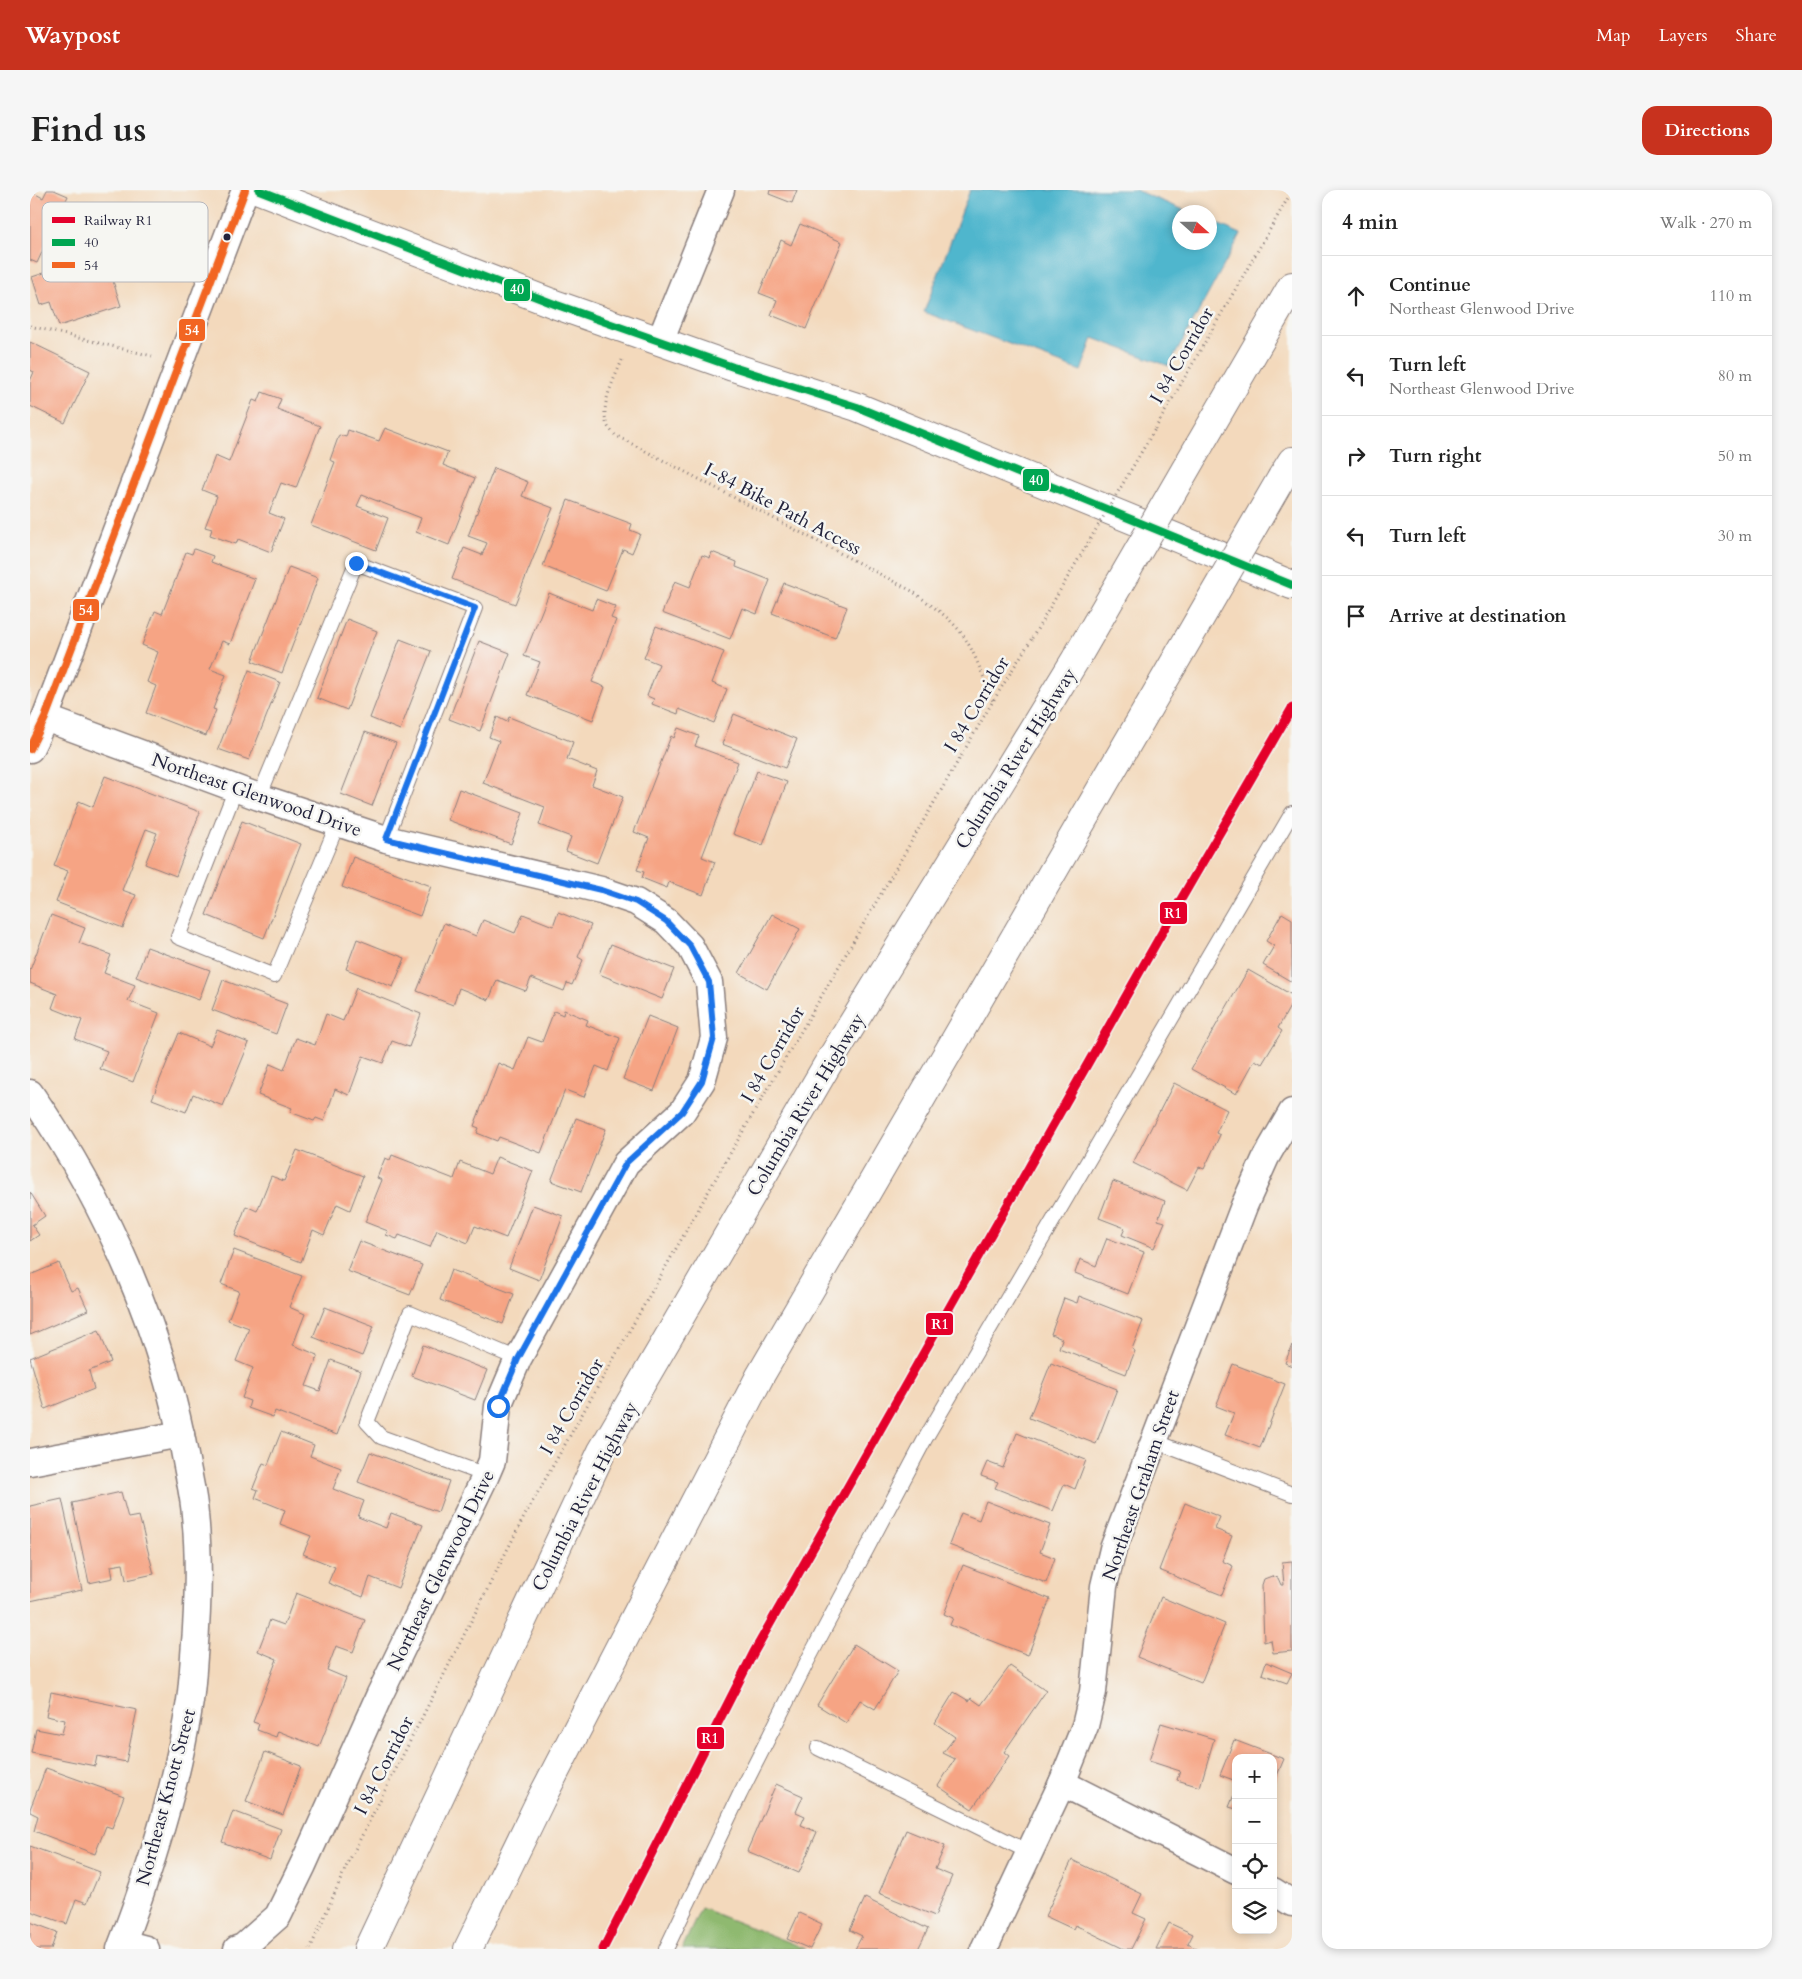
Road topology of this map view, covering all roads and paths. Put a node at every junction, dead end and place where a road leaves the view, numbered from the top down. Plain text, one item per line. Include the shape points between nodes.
1 (245, 190) edge
2 (259, 190) edge
3 (721, 190) edge
4 (1292, 191) edge
5 (1292, 286) edge
6 (30, 326) edge
7 (633, 332) junction
8 (660, 341) junction
9 (179, 365) junction
10 (1287, 469) edge
11 (1292, 585) edge
12 (993, 701) junction
13 (45, 718) junction
14 (30, 749) edge
15 (247, 793) junction
16 (1292, 813) edge
17 (338, 823) junction
18 (386, 839) junction
19 (30, 1093) edge
20 (1292, 1112) edge
21 (518, 1359) junction
22 (181, 1434) junction
23 (1154, 1441) junction
24 (30, 1462) edge
25 (486, 1475) junction
26 (1292, 1494) edge
27 (818, 1748) dead end
28 (1062, 1783) junction
29 (1029, 1852) junction
30 (1232, 1869) edge
31 (1277, 1894) edge
32 (1292, 1903) edge
33 (130, 1947) edge
34 (237, 1949) edge
35 (310, 1949) edge
36 (368, 1949) edge
37 (468, 1949) edge
38 (666, 1949) edge
39 (984, 1949) edge

1 - 9 street
2 - 7 main road
3 - 8 street
4 - 12 path, I 84 Corridor, bridge
5 - 36 main road, Columbia River Highway, bridge via 1078,657 826,1067 602,1451
6 - 9 path
7 - 8 main road
7 - 12 path, I-84 Bike Path Access via 605,410 606,424 615,435 912,591 946,616 962,634
8 - 11 main road via 866,410
9 - 13 street
10 - 37 main road, bridge via 760,1376 541,1799
12 - 35 path, I 84 Corridor via 524,1515 346,1867
13 - 14 street
13 - 15 street, Northeast Glenwood Drive
15 - 17 street, Northeast Glenwood Drive
15 - 17 lane via 178,937 274,976
15 - 18 lane via 356,563 475,608
16 - 38 lane via 925,1439 749,1777
17 - 18 street, Northeast Glenwood Drive
18 - 21 street, Northeast Glenwood Drive via 601,890 636,902 666,921 690,946 709,982 714,1038 702,1081 682,1112 626,1163
19 - 22 street, Northeast Knott Street via 58,1134 123,1256 166,1375
20 - 23 street, Northeast Graham Street via 1266,1157 1244,1206
21 - 25 street, Northeast Glenwood Drive via 498,1406 492,1461
21 - 25 lane via 410,1313 366,1422 381,1436
22 - 24 street
22 - 33 street, Northeast Knott Street via 195,1514 198,1570 190,1700
23 - 26 lane
23 - 28 street, Northeast Graham Street via 1114,1549 1104,1586 1091,1700 1085,1726
25 - 34 street, Northeast Glenwood Drive via 379,1696 278,1916
27 - 29 lane
28 - 29 street, Northeast Graham Street
28 - 30 street
29 - 39 street, Northeast Graham Street
31 - 32 street

